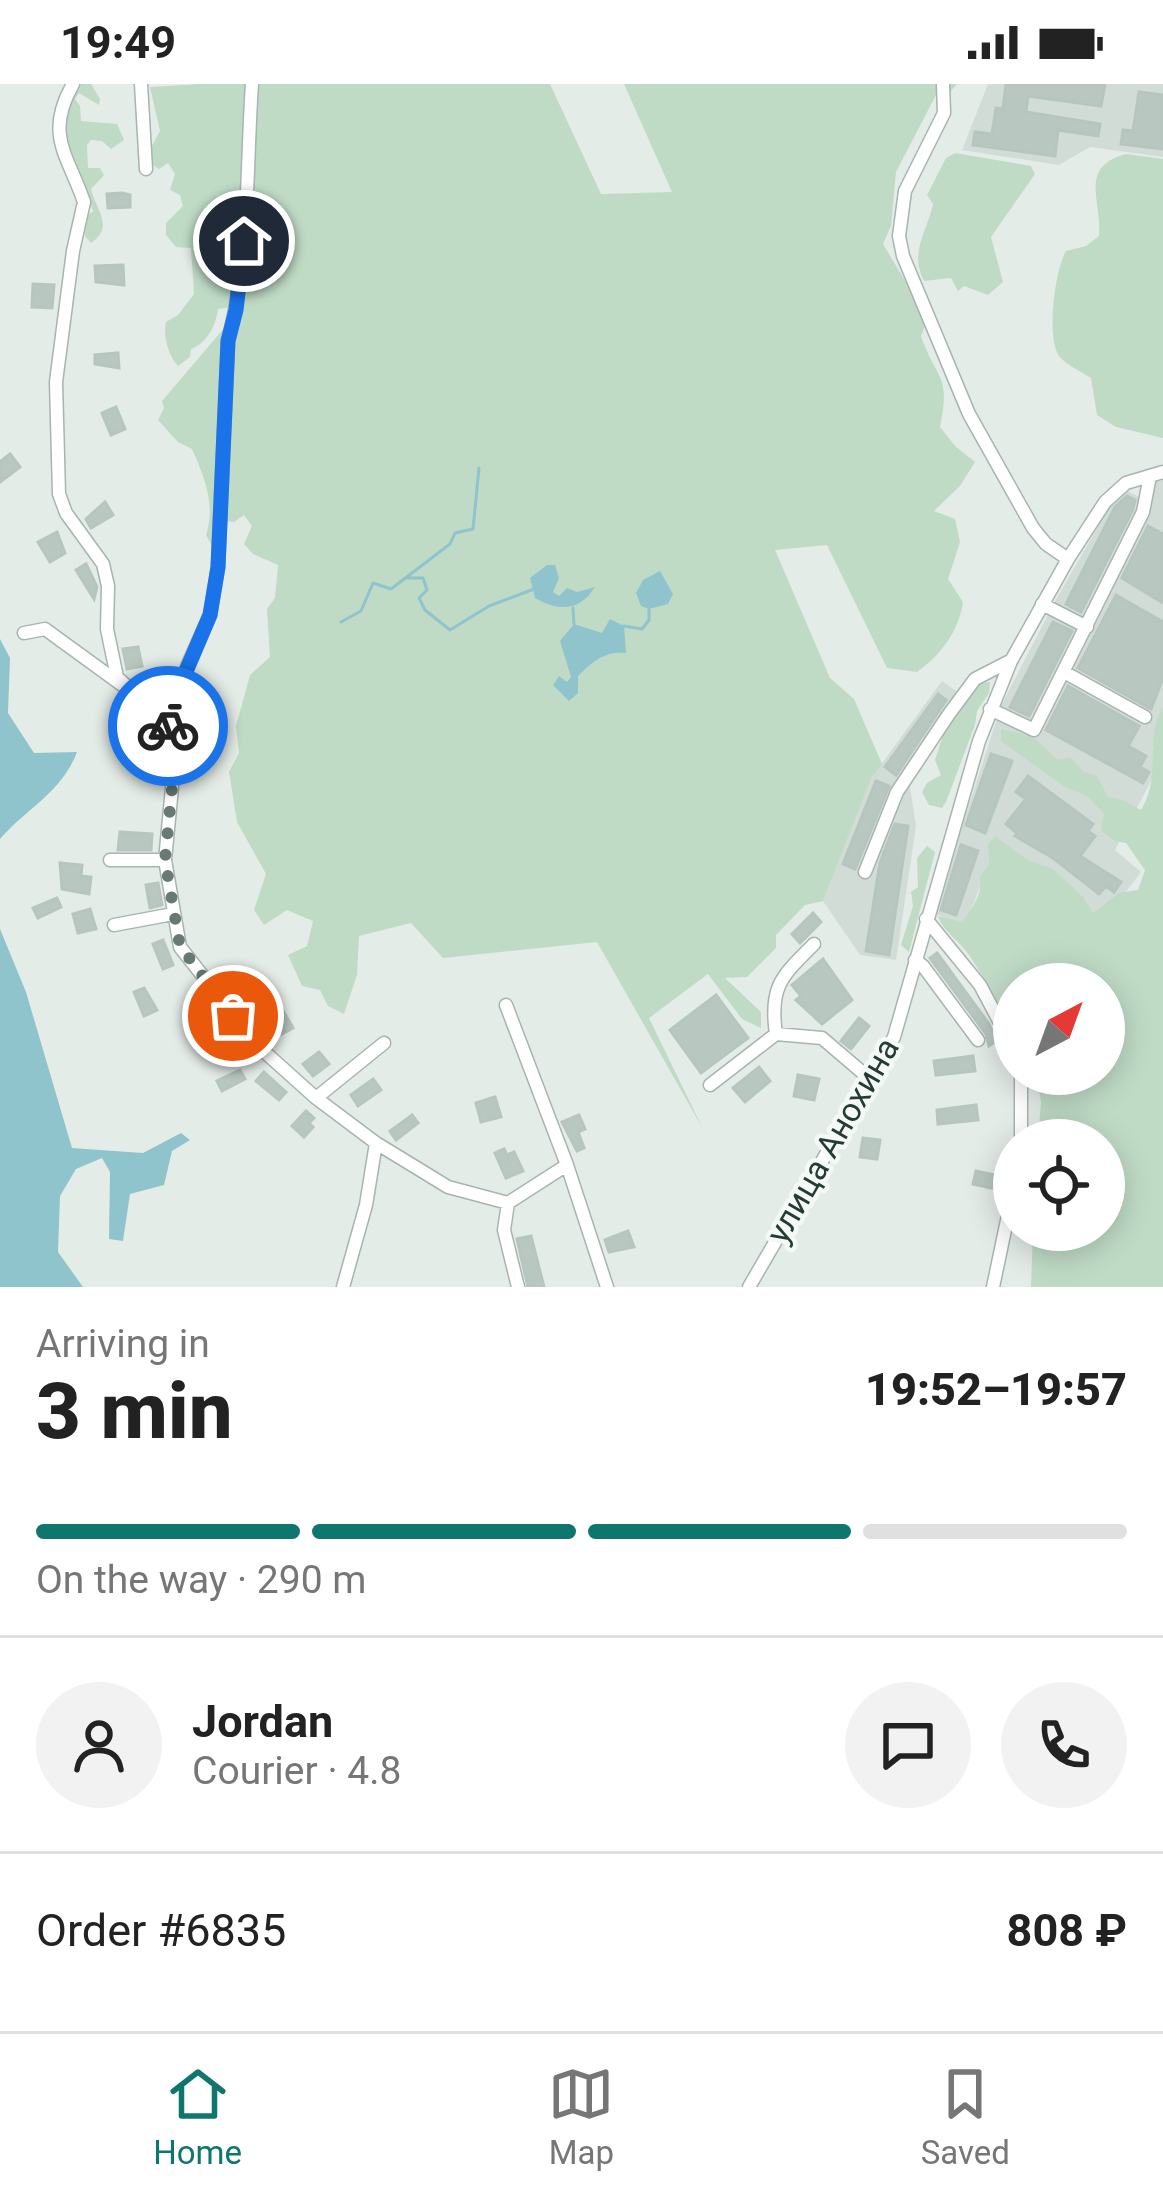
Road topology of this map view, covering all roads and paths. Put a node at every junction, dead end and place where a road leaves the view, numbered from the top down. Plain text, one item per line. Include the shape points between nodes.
1 (73, 84) edge
2 (141, 84) edge
3 (252, 84) edge
4 (943, 84) edge
5 (146, 169) dead end
6 (1156, 474) edge
7 (1068, 559) junction
8 (1042, 604) junction
9 (1087, 627) junction
10 (24, 633) dead end
11 (1011, 661) junction
12 (1064, 672) junction
13 (123, 686) junction
14 (990, 709) junction
15 (1145, 717) dead end
16 (167, 724) junction
17 (110, 860) dead end
18 (165, 860) junction
19 (865, 872) dead end
20 (173, 914) junction
21 (926, 920) junction
22 (114, 925) dead end
23 (814, 944) dead end
24 (915, 960) junction
25 (506, 1005) dead end
26 (993, 1009) edge
27 (776, 1034) junction
28 (978, 1040) dead end
29 (384, 1043) dead end
30 (870, 1079) junction
31 (710, 1085) dead end
32 (316, 1098) junction
33 (376, 1143) junction
34 (568, 1165) junction
35 (508, 1203) junction
36 (1000, 1251) edge
37 (343, 1287) edge
38 (518, 1287) edge
39 (607, 1287) edge
40 (749, 1287) edge
41 (993, 1287) edge

1 - 13 street via 58,130 84,202 56,382 57,471 66,513 104,564 107,629
2 - 5 street
3 - 16 street via 218,567 210,615
4 - 7 street via 944,113 904,191 903,256 969,414 1033,528
6 - 7 street, улица Анохина via 1115,492
6 - 9 street
7 - 8 street, улица Анохина
8 - 9 street
8 - 11 street, улица Анохина
9 - 12 street
10 - 13 street via 45,629
11 - 14 street, улица Анохина
11 - 19 street via 976,679 950,714 897,792
12 - 14 street via 1034,730
12 - 15 street
13 - 16 street
14 - 21 street, улица Анохина
16 - 18 street
17 - 18 street
18 - 20 street
20 - 22 street
20 - 32 street via 180,946 208,986
21 - 24 street, улица Анохина
21 - 26 street
23 - 27 street via 778,980
24 - 28 street
24 - 30 street, улица Анохина via 894,1037
25 - 34 street
27 - 30 street via 822,1038
27 - 31 street
29 - 32 street
30 - 40 street, улица Анохина
32 - 33 street
33 - 35 street via 448,1187
33 - 37 street
34 - 35 street
34 - 39 street
35 - 38 street via 504,1230
36 - 41 street

